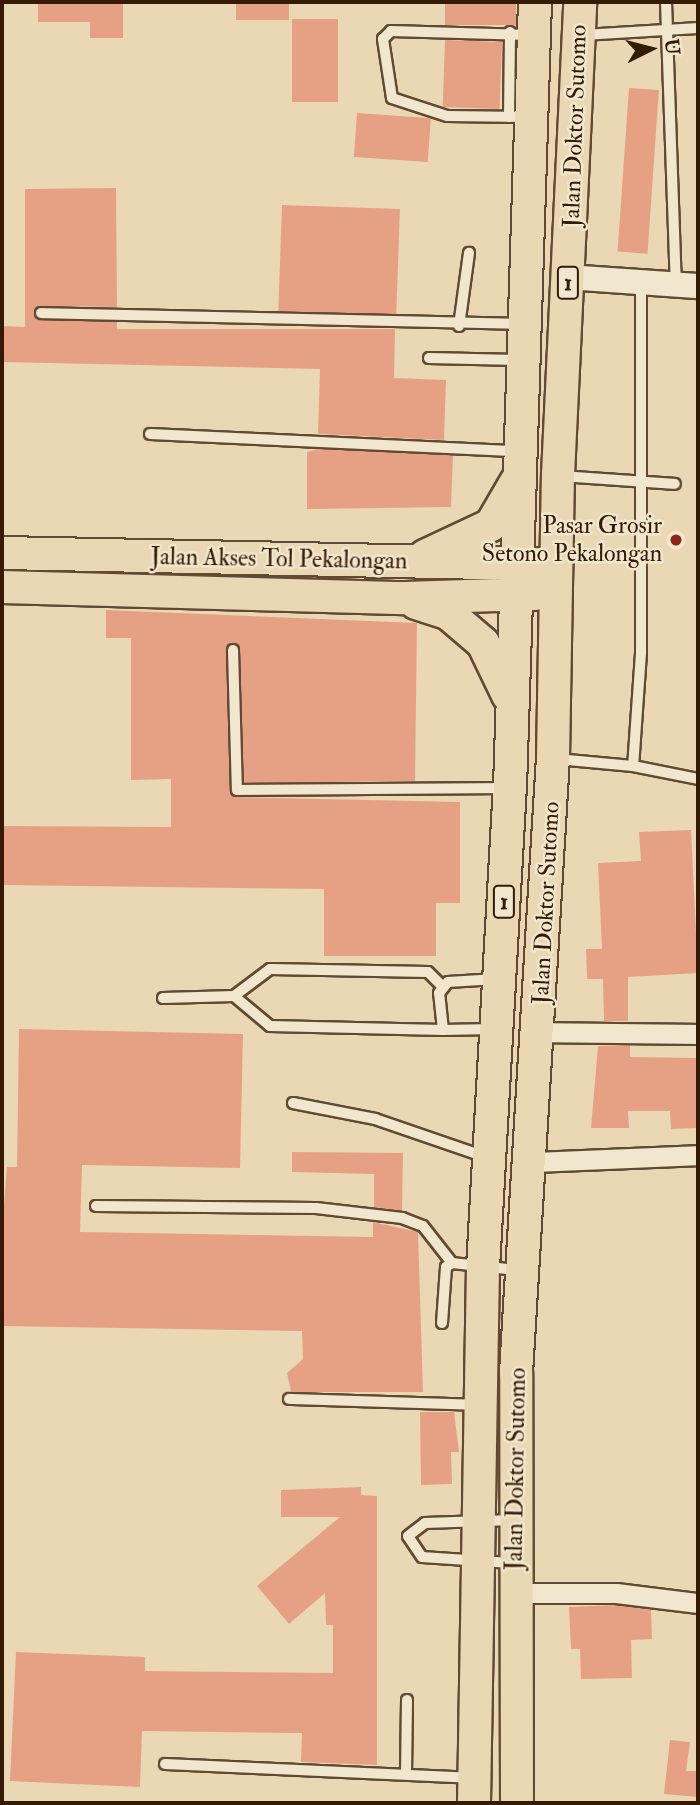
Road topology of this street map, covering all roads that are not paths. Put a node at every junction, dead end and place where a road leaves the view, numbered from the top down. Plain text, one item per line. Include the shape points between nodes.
1 (535, 2) edge
2 (580, 2) edge
3 (666, 2) edge
4 (698, 28) edge
5 (666, 30) junction
6 (522, 34) junction
7 (578, 36) junction
8 (518, 117) junction
9 (469, 253) dead end
10 (568, 277) junction
11 (640, 282) junction
12 (687, 285) edge
13 (41, 313) dead end
14 (522, 324) junction
15 (459, 326) junction
16 (429, 358) dead end
17 (522, 361) junction
18 (149, 434) dead end
19 (518, 465) junction
20 (558, 475) junction
21 (639, 481) junction
22 (675, 484) dead end
23 (2, 552) edge
24 (407, 562) junction
25 (514, 579) junction
26 (555, 579) junction
27 (2, 587) edge
28 (405, 598) junction
29 (233, 650) dead end
30 (510, 699) junction
31 (554, 758) junction
32 (633, 766) junction
33 (698, 779) edge
34 (510, 788) junction
35 (499, 979) junction
36 (442, 986) junction
37 (234, 996) junction
38 (163, 998) dead end
39 (497, 1028) junction
40 (443, 1030) junction
41 (539, 1032) junction
42 (698, 1034) edge
43 (293, 1103) dead end
44 (698, 1155) edge
45 (490, 1158) junction
46 (531, 1162) junction
47 (96, 1206) dead end
48 (453, 1263) junction
49 (483, 1268) junction
50 (524, 1271) junction
51 (442, 1323) dead end
52 (289, 1399) dead end
53 (481, 1405) junction
54 (478, 1520) junction
55 (513, 1520) junction
56 (478, 1560) junction
57 (514, 1578) junction
58 (698, 1603) edge
59 (407, 1699) dead end
60 (165, 1764) dead end
61 (406, 1773) junction
62 (475, 1791) edge
63 (517, 1803) edge

1 - 6 highway, Jalan Doktor Sutomo / 1
2 - 7 highway, Jalan Doktor Sutomo / 1
3 - 5 lane
4 - 5 lane
5 - 7 lane
5 - 12 lane
6 - 8 highway, Jalan Doktor Sutomo / 1
6 - 8 lane via 391,31 383,39 392,98 447,116
7 - 10 highway, Jalan Doktor Sutomo / 1
8 - 14 highway, Jalan Doktor Sutomo / 1
9 - 15 lane
10 - 11 street
10 - 20 highway, Jalan Doktor Sutomo / 1
11 - 12 street
11 - 21 lane
13 - 15 lane
14 - 15 lane
14 - 17 highway, Jalan Doktor Sutomo / 1
16 - 17 lane
17 - 19 highway, Jalan Doktor Sutomo / 1
18 - 19 lane
19 - 24 highway via 491,525 457,546
19 - 25 highway, Jalan Doktor Sutomo / 1
20 - 21 lane
20 - 26 highway, Jalan Doktor Sutomo / 1
21 - 22 lane
21 - 32 lane via 641,653
23 - 24 highway, Jalan Akses Tol Pekalongan
24 - 25 highway, Jalan Akses Tol Pekalongan
25 - 26 highway, Jalan Akses Tol Pekalongan
25 - 28 highway, Jalan Akses Tol Pekalongan
25 - 30 highway, Jalan Doktor Sutomo / 1
26 - 31 highway, Jalan Doktor Sutomo / 1
27 - 28 highway, Jalan Akses Tol Pekalongan
28 - 30 highway via 449,614 483,643
29 - 34 lane via 237,790
30 - 34 highway, Jalan Doktor Sutomo / 1
31 - 32 lane
31 - 41 highway, Jalan Doktor Sutomo / 1
32 - 33 lane
34 - 35 highway, Jalan Doktor Sutomo / 1
35 - 36 lane
35 - 39 highway, Jalan Doktor Sutomo / 1
36 - 37 lane via 428,972 270,969
36 - 40 lane
37 - 38 lane
37 - 40 lane via 270,1027
39 - 40 lane
39 - 45 highway, Jalan Doktor Sutomo / 1
41 - 42 street
41 - 46 highway, Jalan Doktor Sutomo / 1
43 - 45 lane via 375,1119
44 - 46 street
45 - 49 highway, Jalan Doktor Sutomo / 1
46 - 50 highway, Jalan Doktor Sutomo / 1
47 - 48 lane via 316,1208 402,1218 423,1226
48 - 49 lane
48 - 51 lane via 446,1268
49 - 50 lane
49 - 53 highway, Jalan Doktor Sutomo / 1
50 - 55 highway, Jalan Doktor Sutomo / 1
52 - 53 lane
53 - 54 highway, Jalan Doktor Sutomo / 1
54 - 55 lane
54 - 56 highway, Jalan Doktor Sutomo / 1
54 - 56 lane via 425,1523 408,1536 422,1557
55 - 57 highway, Jalan Doktor Sutomo / 1
56 - 57 lane
56 - 62 highway, Jalan Doktor Sutomo / 1
57 - 58 street
57 - 63 highway, Jalan Doktor Sutomo / 1
59 - 61 lane
60 - 61 lane
61 - 62 lane

